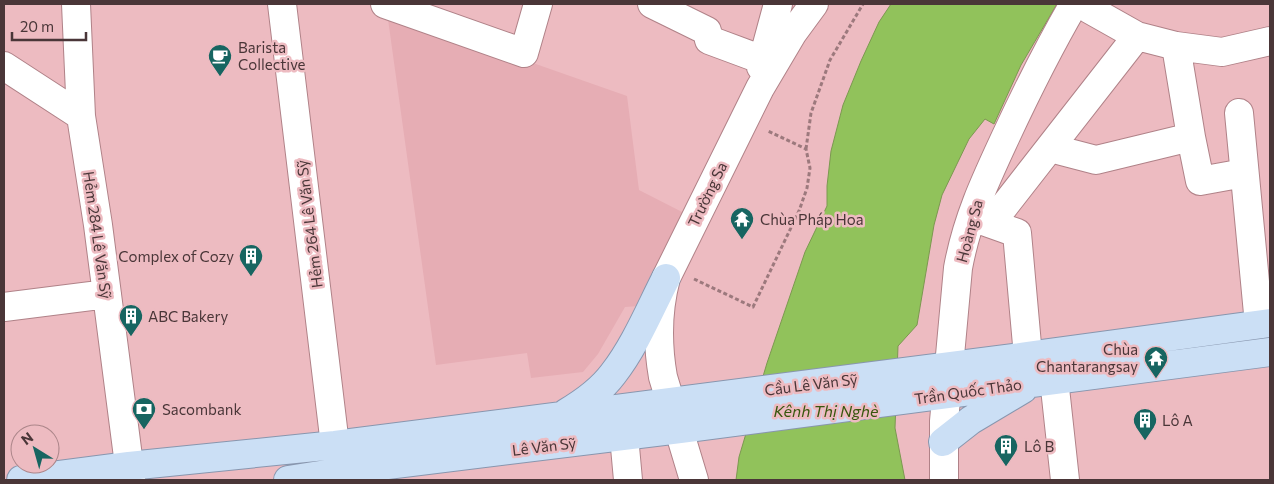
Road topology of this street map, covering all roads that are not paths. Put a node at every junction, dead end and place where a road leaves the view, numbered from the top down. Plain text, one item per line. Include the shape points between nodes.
1 (76, 4) edge
2 (282, 4) edge
3 (385, 4) edge
4 (538, 4) edge
5 (652, 4) edge
6 (778, 4) edge
7 (814, 4) edge
8 (1082, 7) edge
9 (430, 11) edge
10 (1137, 36) junction
11 (1270, 41) edge
12 (1176, 46) junction
13 (763, 60) junction
14 (4, 66) edge
15 (1239, 113) dead end
16 (81, 116) junction
17 (757, 121) junction
18 (1191, 137) junction
19 (1050, 148) junction
20 (1244, 173) junction
21 (981, 220) junction
22 (676, 277) junction
23 (107, 294) junction
24 (5, 305) edge
25 (1264, 324) edge
26 (1270, 352) edge
27 (1028, 356) junction
28 (949, 366) junction
29 (906, 372) joint
30 (1047, 380) junction
31 (946, 394) junction
32 (715, 396) joint
33 (903, 400) joint
34 (670, 401) junction
35 (562, 415) junction
36 (718, 424) joint
37 (680, 429) junction
38 (624, 436) junction
39 (368, 440) junction
40 (943, 442) junction
41 (335, 445) junction
42 (130, 473) edge
43 (372, 474) edge
44 (21, 480) edge
45 (288, 480) edge
46 (628, 480) edge
47 (694, 480) edge
48 (944, 480) edge
49 (1065, 480) edge

1 - 16 street, Hẻm 284 Lê Văn Sỹ
2 - 41 street, Hẻm 264 Lê Văn Sỹ
3 - 9 street
4 - 9 street via 524,53
5 - 13 street via 707,31 709,40
6 - 13 street
7 - 17 street, Trường Sa via 784,47
8 - 10 street
8 - 21 street, Hoàng Sa via 1031,82 980,191
10 - 12 street
10 - 19 street
11 - 12 street via 1222,52
12 - 18 street
13 - 17 street
14 - 16 street
15 - 20 street
16 - 23 street, Hẻm 284 Lê Văn Sỹ
17 - 22 street, Trường Sa
18 - 19 street via 1096,160
18 - 20 street via 1200,181
19 - 21 street
20 - 25 street
21 - 27 street via 1017,233
21 - 28 street, Hoàng Sa via 958,268
22 - 34 street, Trường Sa via 660,298 658,341
22 - 35 main road via 613,374 592,395
23 - 24 street
23 - 42 street, Hẻm 284 Lê Văn Sỹ
25 - 27 main road, Trần Quốc Thảo
26 - 30 main road, Trần Quốc Thảo
27 - 28 main road, Trần Quốc Thảo
28 - 29 main road, Trần Quốc Thảo
28 - 31 street, Hoàng Sa
29 - 32 main road, Cầu Lê Văn Sỹ
30 - 31 main road, Trần Quốc Thảo
30 - 40 main road via 985,411
30 - 49 street
31 - 33 main road, Trần Quốc Thảo
31 - 40 street, Hoàng Sa
32 - 34 main road, Lê Văn Sỹ
33 - 36 main road, Cầu Lê Văn Sỹ
34 - 35 main road, Lê Văn Sỹ
34 - 37 street, Trường Sa
35 - 39 main road, Lê Văn Sỹ
36 - 37 main road, Lê Văn Sỹ
37 - 38 main road, Lê Văn Sỹ
37 - 47 street
38 - 43 main road, Lê Văn Sỹ
38 - 46 street
39 - 41 main road, Lê Văn Sỹ
39 - 43 street
40 - 48 street, Hoàng Sa
41 - 42 main road, Lê Văn Sỹ
42 - 44 main road, Lê Văn Sỹ
43 - 45 main road, Lê Văn Sỹ

